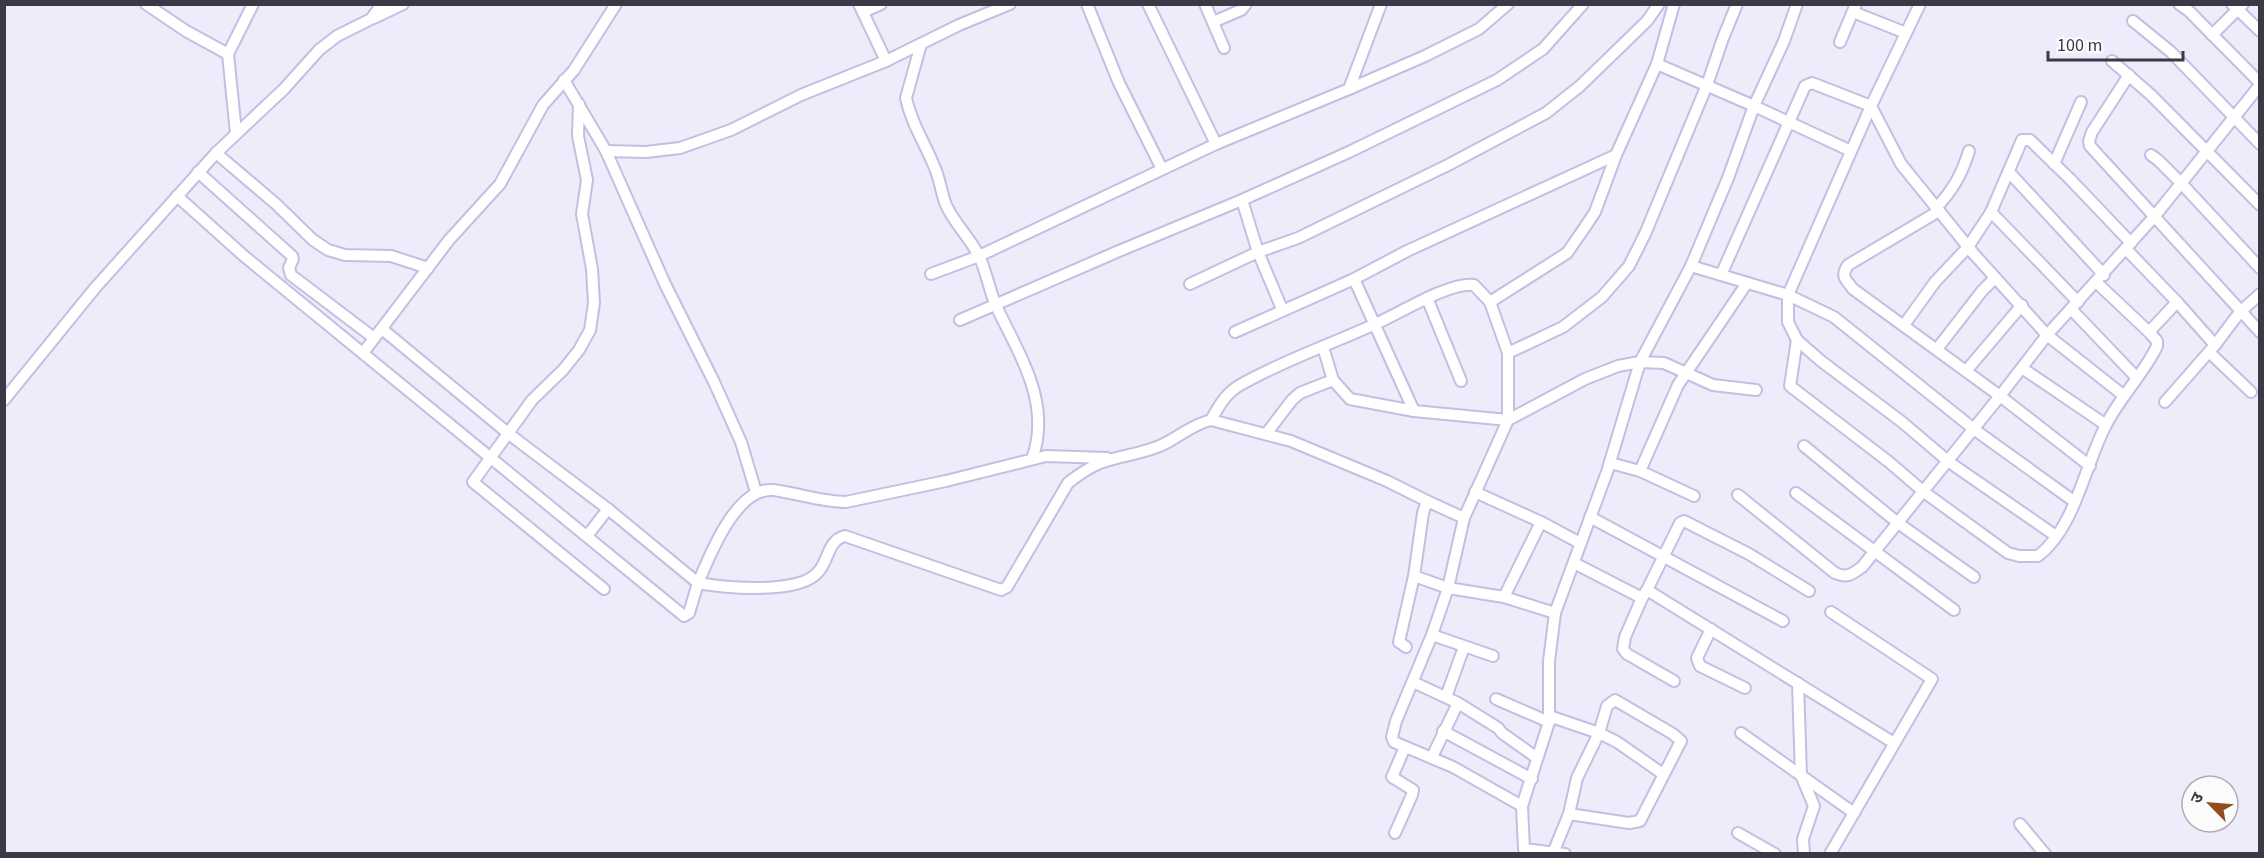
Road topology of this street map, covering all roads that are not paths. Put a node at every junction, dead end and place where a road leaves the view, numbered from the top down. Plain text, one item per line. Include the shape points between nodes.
1 (253, 4) edge
2 (382, 4) edge
3 (403, 4) edge
4 (616, 4) edge
5 (881, 4) edge
6 (1010, 4) edge
7 (1087, 4) edge
8 (1148, 4) edge
9 (1205, 4) edge
10 (1245, 4) edge
11 (1381, 4) edge
12 (1508, 4) edge
13 (1583, 4) edge
14 (1659, 4) edge
15 (1674, 4) edge
16 (1737, 4) edge
17 (1797, 4) edge
18 (1920, 4) edge
19 (2179, 4) edge
20 (153, 6) edge
21 (2238, 6) edge
22 (861, 8) edge
23 (1855, 8) edge
24 (371, 19) junction
25 (2133, 21) dead end
26 (1213, 22) junction
27 (2259, 31) edge
28 (1906, 33) junction
29 (2212, 35) junction
30 (1840, 42) dead end
31 (921, 44) junction
32 (1224, 48) dead end
33 (228, 54) junction
34 (886, 61) junction
35 (2112, 61) dead end
36 (1657, 64) junction
37 (2129, 75) junction
38 (564, 80) junction
39 (2259, 84) edge
40 (1707, 85) junction
41 (1349, 89) junction
42 (2081, 102) dead end
43 (579, 104) junction
44 (1754, 106) junction
45 (1871, 106) junction
46 (2234, 117) junction
47 (1788, 123) junction
48 (236, 133) junction
49 (1216, 144) junction
50 (2259, 144) edge
51 (606, 151) junction
52 (1851, 151) junction
53 (1969, 151) dead end
54 (2206, 151) junction
55 (216, 153) junction
56 (1616, 155) junction
57 (2151, 155) dead end
58 (2054, 164) junction
59 (1162, 169) junction
60 (198, 172) junction
61 (2009, 172) junction
62 (2181, 183) junction
63 (177, 195) junction
64 (1242, 200) junction
65 (2259, 205) edge
66 (1937, 209) junction
67 (1991, 212) junction
68 (2154, 217) junction
69 (2128, 246) junction
70 (1968, 247) junction
71 (1258, 252) junction
72 (979, 256) junction
73 (1691, 266) junction
74 (428, 268) junction
75 (2259, 268) edge
76 (931, 274) dead end
77 (1721, 275) junction
78 (1995, 278) junction
79 (1354, 279) junction
80 (2100, 279) junction
81 (1747, 283) junction
82 (1190, 284) dead end
83 (2259, 294) edge
84 (1788, 295) junction
85 (1427, 298) junction
86 (1490, 302) junction
87 (2177, 302) junction
88 (995, 305) junction
89 (2022, 305) junction
90 (2075, 306) junction
91 (1282, 309) junction
92 (2240, 312) junction
93 (960, 320) dead end
94 (1376, 324) junction
95 (1904, 325) junction
96 (382, 329) junction
97 (1235, 332) dead end
98 (2149, 332) junction
99 (2259, 332) edge
100 (2047, 335) junction
101 (374, 338) junction
102 (1797, 340) junction
103 (1323, 347) junction
104 (2212, 348) junction
105 (1936, 349) junction
106 (363, 353) junction
107 (1508, 353) junction
108 (1640, 362) junction
109 (2022, 368) junction
110 (1966, 371) junction
111 (1687, 373) junction
112 (2136, 377) junction
113 (1334, 380) junction
114 (1461, 381) dead end
115 (1755, 390) dead end
116 (2251, 392) dead end
117 (2123, 395) junction
118 (2000, 396) junction
119 (4, 400) edge
120 (2165, 402) dead end
121 (1414, 411) junction
122 (1211, 420) junction
123 (1508, 420) junction
124 (2106, 425) junction
125 (1974, 430) junction
126 (509, 434) junction
127 (1266, 434) junction
128 (1804, 446) dead end
129 (490, 458) junction
130 (1032, 459) junction
131 (1119, 459) junction
132 (1949, 462) junction
133 (1610, 463) junction
134 (2090, 466) junction
135 (1640, 471) junction
136 (756, 492) junction
137 (1475, 492) junction
138 (1924, 492) junction
139 (1796, 493) dead end
140 (1738, 495) dead end
141 (1694, 496) dead end
142 (1427, 501) junction
143 (2075, 502) junction
144 (608, 509) junction
145 (1590, 517) junction
146 (1464, 518) junction
147 (1541, 522) junction
148 (1898, 523) junction
149 (587, 536) junction
150 (2056, 536) junction
151 (1580, 543) junction
152 (1875, 551) junction
153 (1664, 555) junction
154 (1574, 563) junction
155 (1414, 576) junction
156 (1974, 577) dead end
157 (699, 583) junction
158 (1448, 588) junction
159 (604, 589) dead end
160 (1809, 591) dead end
161 (1645, 594) junction
162 (1504, 597) junction
163 (1953, 610) dead end
164 (1831, 612) dead end
165 (1555, 613) junction
166 (1783, 621) dead end
167 (1711, 629) junction
168 (1432, 635) junction
169 (1406, 647) dead end
170 (1464, 647) junction
171 (1493, 656) dead end
172 (1674, 681) dead end
173 (1413, 682) junction
174 (1798, 683) junction
175 (1745, 688) dead end
176 (1446, 697) junction
177 (1496, 699) dead end
178 (1458, 703) junction
179 (1549, 719) junction
180 (1443, 731) junction
181 (1599, 733) junction
182 (1741, 733) dead end
183 (1894, 743) junction
184 (1405, 747) junction
185 (1432, 757) junction
186 (1537, 758) junction
187 (1663, 774) junction
188 (1801, 775) junction
189 (1532, 779) junction
190 (1522, 806) junction
191 (1854, 813) junction
192 (1569, 814) junction
193 (2020, 824) dead end
194 (1395, 833) dead end
195 (1738, 833) dead end
196 (1524, 851) edge
197 (1552, 853) edge
198 (1565, 854) edge
199 (1774, 854) edge
200 (1804, 854) edge
201 (1830, 854) edge
202 (2045, 854) edge

1 - 33 street
2 - 24 street
3 - 24 street
4 - 38 street
5 - 22 street
6 - 31 street
7 - 59 street via 1119,83
8 - 49 street
9 - 26 street
10 - 26 street via 1241,10
11 - 41 street
12 - 41 street via 1479,29
13 - 64 street via 1543,49 1497,80
14 - 71 street via 1597,70 1546,113 1320,228
15 - 36 street
16 - 40 street
17 - 44 street
18 - 28 street
19 - 29 street
20 - 33 street via 186,31
21 - 27 street
21 - 29 street
22 - 34 street
23 - 28 street
23 - 30 street
24 - 48 street via 326,44
25 - 46 street via 2171,52
26 - 32 street
28 - 45 street
29 - 39 street
31 - 34 street
31 - 72 street via 906,98 908,107 934,165 946,205
33 - 48 street
34 - 51 street via 801,95 731,130 680,148
35 - 37 street
36 - 40 street
36 - 56 street
37 - 54 street
37 - 68 street via 2089,141
38 - 43 street
38 - 74 street via 543,105 500,184
39 - 46 street
40 - 44 street
40 - 107 street via 1629,266 1602,297 1563,327
41 - 49 street
42 - 58 street
43 - 51 street
43 - 126 street via 578,136 587,180 582,214 594,303 590,330 579,350 532,400
44 - 47 street
44 - 73 street
45 - 47 street via 1808,84
45 - 52 street
45 - 66 street via 1901,165
46 - 50 street
46 - 54 street
47 - 52 street
47 - 77 street
48 - 55 street
49 - 59 street
51 - 136 street via 741,442
52 - 84 street
53 - 66 street via 1956,183
54 - 62 street
54 - 65 street
55 - 60 street
55 - 74 street via 328,250 345,255 391,256
56 - 79 street
56 - 86 street via 1595,212 1567,253
57 - 62 street
58 - 61 street via 2030,140 2024,139
58 - 69 street
59 - 72 street
60 - 63 street
60 - 101 street via 292,256 291,275
61 - 67 street
61 - 80 street
62 - 68 street
62 - 75 street
63 - 106 street via 244,256
63 - 119 street via 80,305
64 - 71 street
64 - 88 street
66 - 70 street
66 - 95 street via 1848,265 1843,272 1853,289
67 - 70 street
67 - 90 street
68 - 69 street
68 - 92 street
69 - 80 street
69 - 87 street
70 - 78 street
70 - 95 street via 1935,282
71 - 82 street
71 - 91 street
72 - 76 street
72 - 88 street
73 - 77 street
73 - 108 street
74 - 96 street
77 - 81 street
78 - 89 street
78 - 105 street
79 - 91 street
79 - 94 street
80 - 90 street
80 - 98 street
81 - 84 street
81 - 111 street
83 - 92 street
84 - 102 street via 1788,322
84 - 125 street via 1834,317
85 - 86 street via 1467,284 1474,285
85 - 94 street
85 - 114 street
86 - 107 street
87 - 98 street
87 - 104 street
88 - 93 street
88 - 130 street via 1029,374 1040,428
89 - 100 street
89 - 110 street
90 - 100 street
90 - 112 street
91 - 97 street
92 - 99 street
92 - 104 street
94 - 103 street
94 - 121 street
95 - 105 street
96 - 101 street
96 - 126 street
98 - 112 street via 2157,346
100 - 109 street
100 - 117 street
101 - 106 street
102 - 132 street
102 - 138 street via 1790,386
103 - 113 street
103 - 122 street via 1238,386 1224,397
104 - 116 street
104 - 120 street
105 - 110 street
106 - 129 street
107 - 123 street
108 - 111 street via 1664,363
108 - 123 street via 1585,379
108 - 133 street
109 - 118 street
109 - 124 street
110 - 118 street
111 - 115 street via 1713,385
111 - 135 street
112 - 117 street
113 - 121 street via 1350,399
113 - 127 street via 1292,399
117 - 124 street
118 - 125 street
118 - 134 street
121 - 123 street
122 - 127 street
122 - 131 street
123 - 137 street
124 - 134 street
125 - 132 street
125 - 143 street
126 - 129 street
126 - 144 street
127 - 142 street via 1387,481
128 - 148 street
129 - 149 street
129 - 159 street via 473,482
130 - 131 street
130 - 136 street via 846,502 770,490
131 - 157 street via 1100,463 1068,483 1007,587 1001,590 845,536 833,543 819,572 809,580 761,589
132 - 138 street
132 - 150 street
133 - 135 street
133 - 145 street
134 - 143 street
135 - 141 street
136 - 157 street via 735,513
137 - 146 street
137 - 147 street
138 - 148 street
138 - 150 street via 2008,553 2038,556
139 - 152 street
140 - 152 street via 1835,573 1851,575
142 - 146 street
142 - 155 street
143 - 150 street
144 - 149 street
144 - 157 street
145 - 151 street
145 - 153 street
146 - 158 street
147 - 151 street
147 - 162 street
148 - 152 street
148 - 156 street
149 - 157 street via 684,616 689,613
151 - 154 street
152 - 163 street
153 - 160 street via 1680,523 1688,522
153 - 161 street
153 - 166 street
154 - 161 street
154 - 165 street
155 - 158 street
155 - 169 street via 1399,642
158 - 162 street
158 - 168 street
161 - 167 street
161 - 172 street via 1623,649
162 - 165 street
164 - 183 street via 1932,679
165 - 179 street via 1549,661
167 - 174 street
167 - 175 street via 1698,663
168 - 170 street
168 - 173 street
170 - 171 street
170 - 176 street
173 - 176 street
173 - 184 street via 1392,737
174 - 183 street
174 - 188 street
176 - 178 street
177 - 179 street
178 - 180 street
178 - 186 street
179 - 181 street
179 - 186 street
180 - 185 street
180 - 189 street
181 - 187 street
181 - 187 street via 1607,706 1615,700 1673,734 1681,741
181 - 192 street via 1577,778
182 - 188 street
183 - 191 street
184 - 185 street
184 - 194 street via 1392,777 1413,790 1413,795
185 - 190 street
186 - 189 street
187 - 192 street via 1640,821 1629,823
188 - 191 street
188 - 200 street via 1814,806 1803,839
189 - 190 street
190 - 196 street
191 - 201 street
192 - 197 street
193 - 202 street
195 - 199 street
196 - 197 street
197 - 198 street

